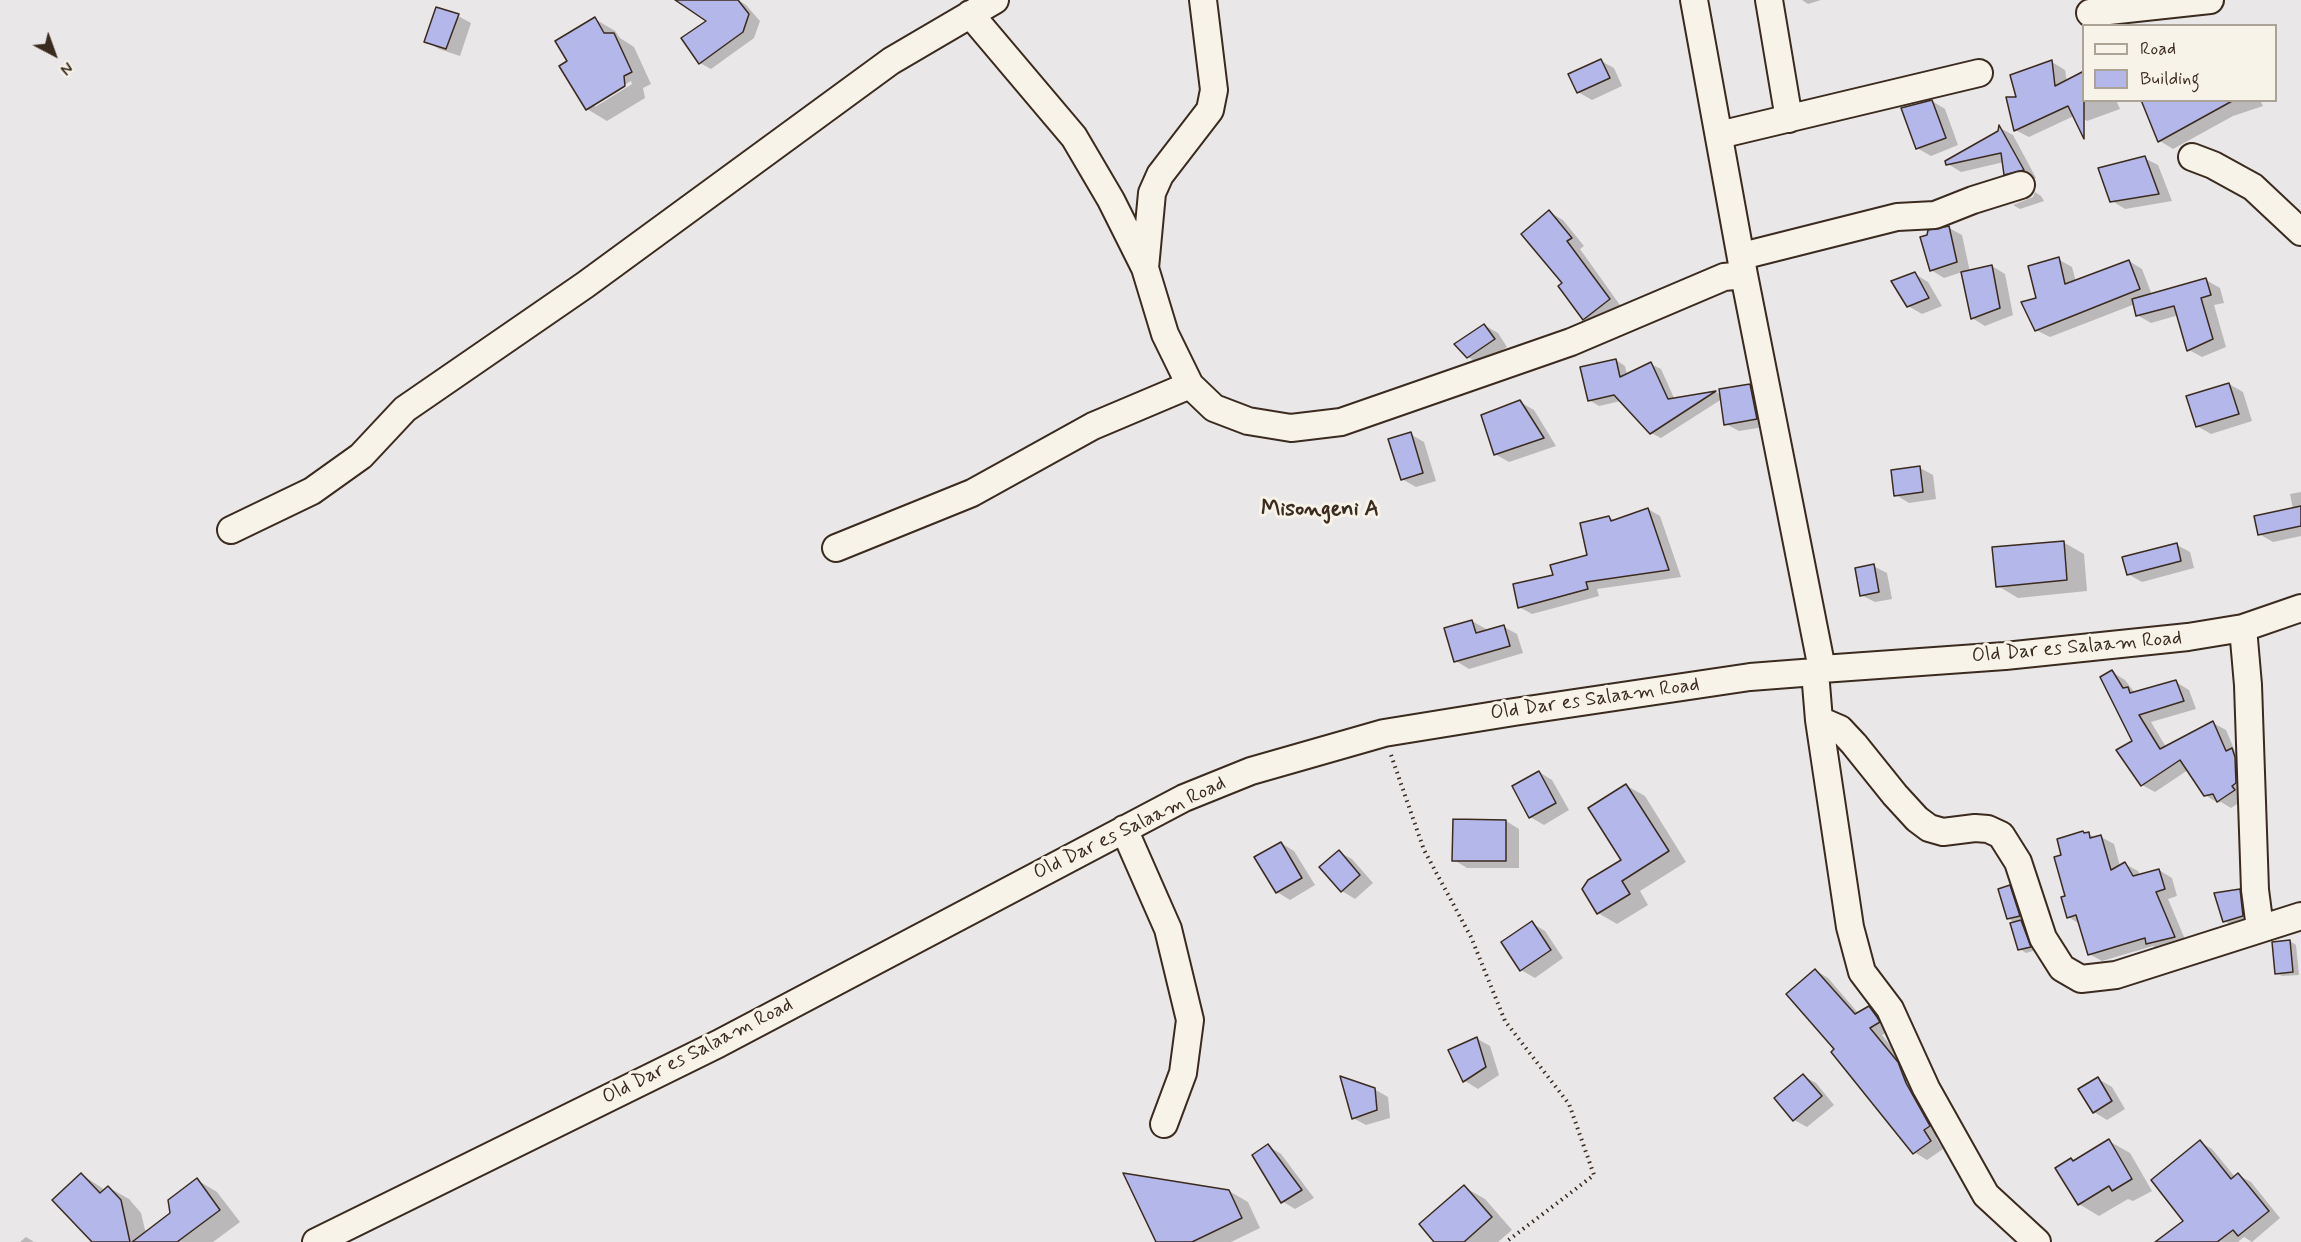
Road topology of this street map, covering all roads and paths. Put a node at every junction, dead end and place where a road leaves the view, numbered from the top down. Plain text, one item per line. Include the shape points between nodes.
1 (995, 0) edge
2 (1203, 0) edge
3 (1694, 0) edge
4 (1769, 0) edge
5 (2210, 0) edge
6 (2090, 13) dead end
7 (970, 14) junction
8 (1979, 74) dead end
9 (1789, 118) junction
10 (1719, 135) junction
11 (2192, 157) dead end
12 (2021, 185) dead end
13 (2301, 232) edge
14 (1743, 266) junction
15 (1145, 268) junction
16 (1190, 385) junction
17 (231, 530) dead end
18 (836, 548) dead end
19 (2301, 608) edge
20 (2243, 628) junction
21 (1819, 671) junction
22 (1819, 720) junction
23 (1384, 733) junction
24 (1124, 829) junction
25 (2301, 916) edge
26 (2260, 928) junction
27 (1164, 1124) dead end
28 (316, 1242) edge
29 (1506, 1242) edge
30 (2037, 1242) edge

1 - 7 street
2 - 15 street via 1214,90 1210,110 1160,175 1152,193
3 - 10 street
4 - 9 street
5 - 6 street
7 - 15 street via 1074,137
7 - 17 street via 891,61 585,285 405,409 360,456 312,491
8 - 9 street
9 - 10 street
10 - 14 street
11 - 13 street via 2253,187
12 - 14 street via 1935,215 1897,217
14 - 16 street via 1724,278 1571,342 1341,422 1291,428 1248,421 1214,408
14 - 21 street
15 - 16 street via 1166,334
16 - 18 street via 1093,426 972,493
19 - 20 street, Old Dar es Salaam Road
20 - 21 street, Old Dar es Salaam Road via 2188,638
20 - 26 street
21 - 22 street
21 - 23 street, Old Dar es Salaam Road via 1750,677
22 - 26 street via 1840,729 1895,795 1929,828 1943,832 1975,828 2001,835 2018,862 2043,938 2061,968 2081,979 2116,975
22 - 30 street via 1850,927 1862,972 1890,1009 1926,1088 1986,1195
23 - 24 street, Old Dar es Salaam Road via 1251,771 1184,798
23 - 29 path via 1424,850 1471,937 1505,1021 1569,1104 1594,1175
24 - 27 street via 1168,929 1190,1020 1183,1073
24 - 28 street, Old Dar es Salaam Road via 718,1044
25 - 26 street

